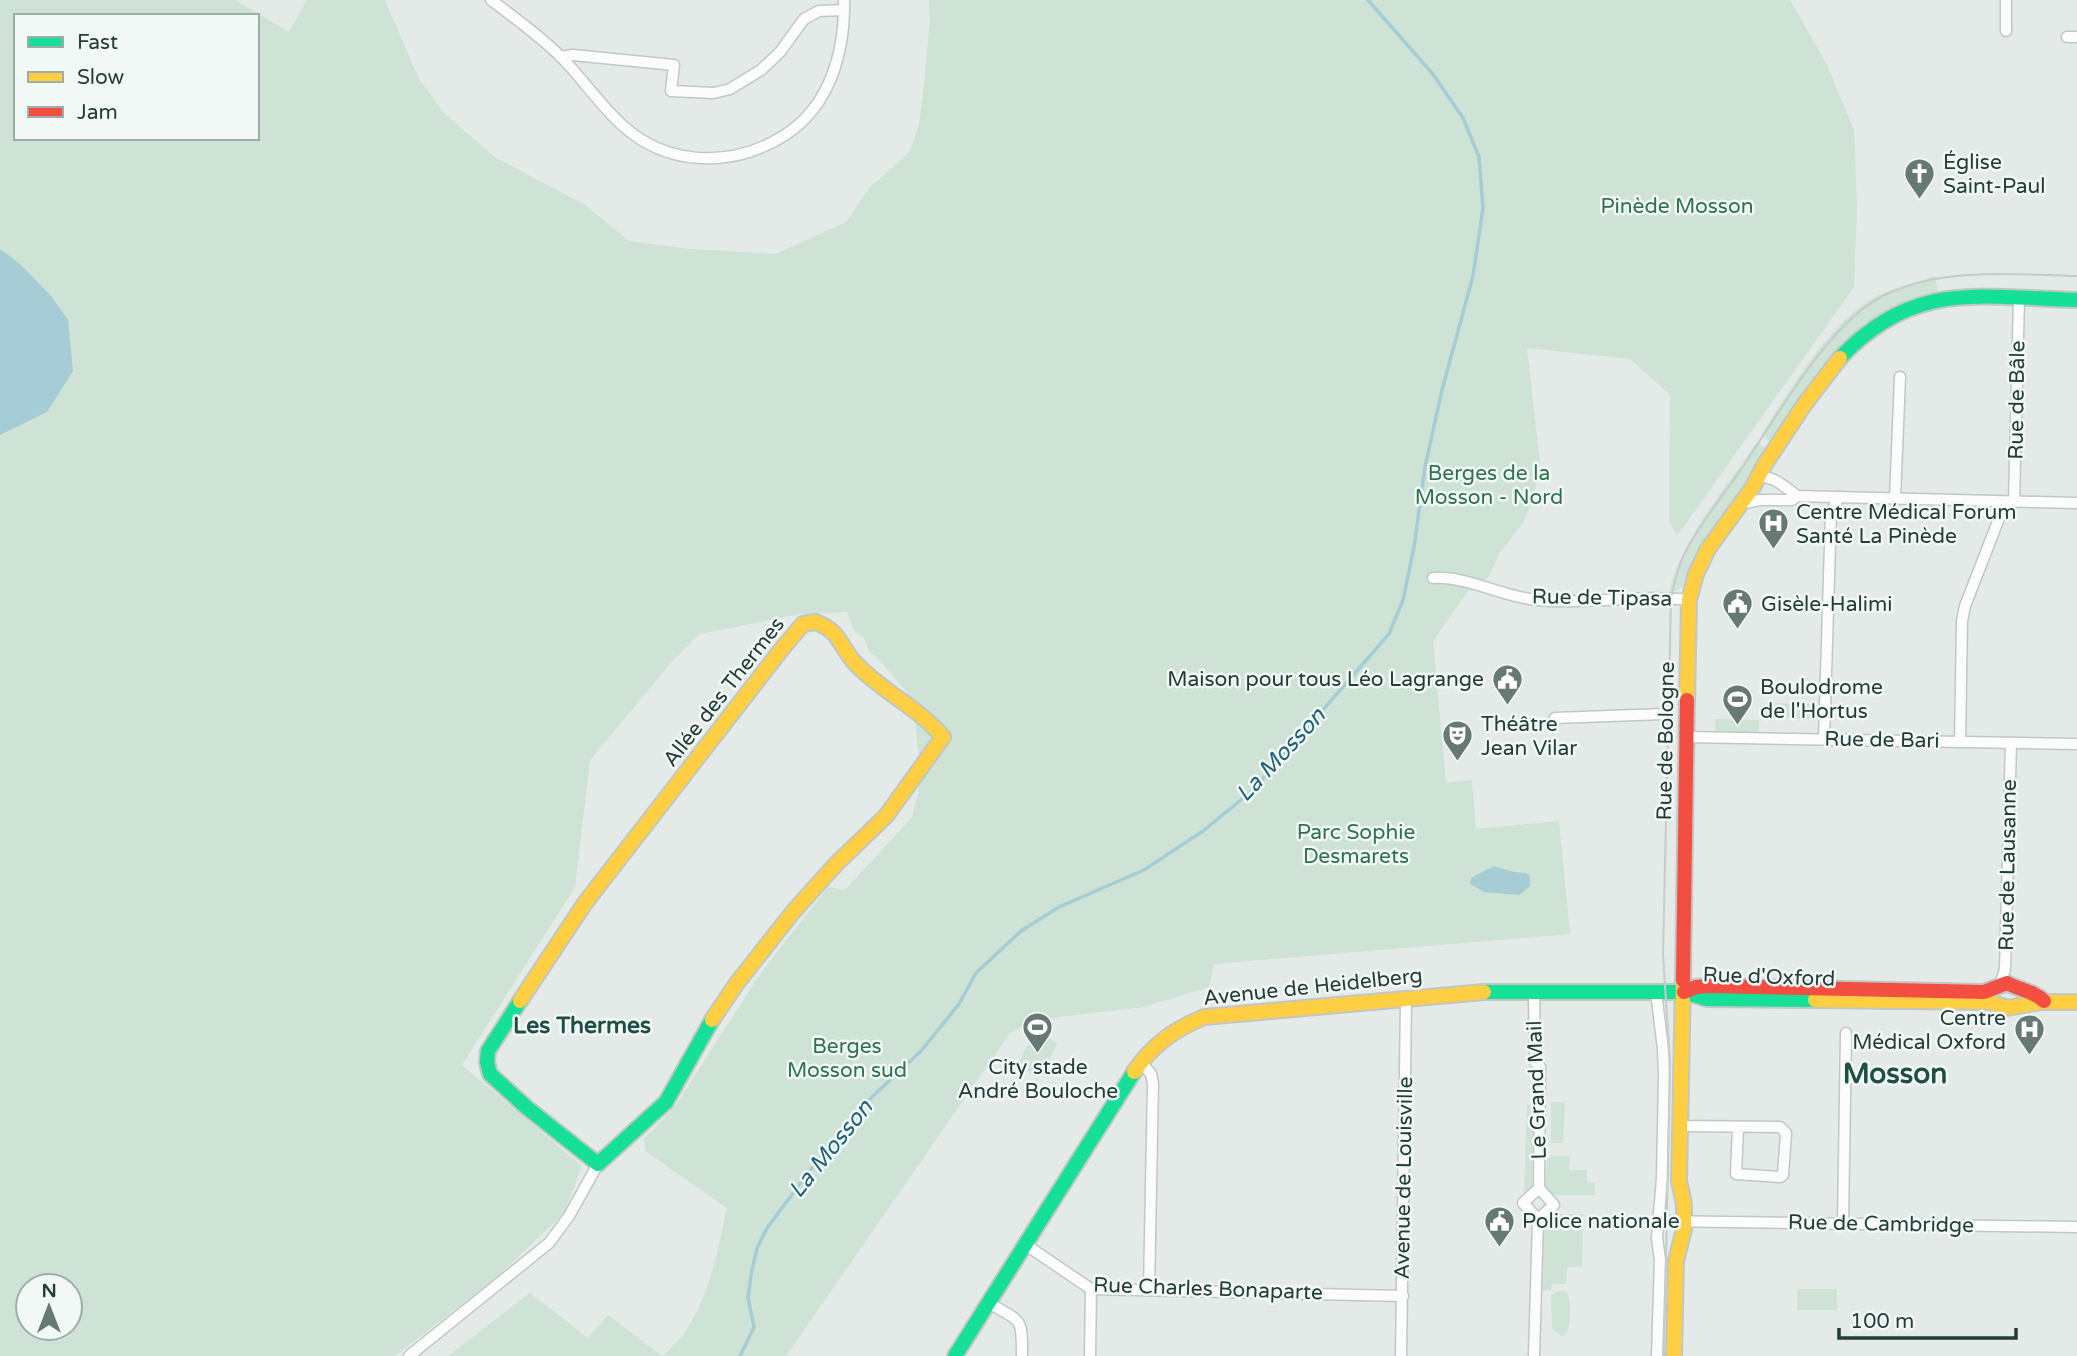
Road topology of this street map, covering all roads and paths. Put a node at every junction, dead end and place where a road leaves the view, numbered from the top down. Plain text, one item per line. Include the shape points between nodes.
1 (491, 0) edge
2 (2006, 0) edge
3 (844, 5) edge
4 (2006, 31) dead end
5 (561, 57) junction
6 (2019, 299) junction
7 (2077, 300) edge
8 (1900, 377) dead end
9 (1772, 457) junction
10 (1776, 481) junction
11 (1757, 489) junction
12 (1797, 496) junction
13 (1839, 497) junction
14 (1773, 499) junction
15 (1895, 499) junction
16 (2014, 502) junction
17 (2077, 503) edge
18 (1433, 578) dead end
19 (1689, 600) junction
20 (1663, 714) dead end
21 (1555, 718) dead end
22 (1687, 737) junction
23 (1824, 739) junction
24 (1960, 742) junction
25 (2011, 743) junction
26 (2077, 744) edge
27 (1998, 987) junction
28 (1534, 991) junction
29 (1656, 992) junction
30 (1684, 992) junction
31 (2017, 996) junction
32 (1406, 1000) junction
33 (2077, 1002) edge
34 (1998, 1004) junction
35 (1846, 1033) dead end
36 (1141, 1062) junction
37 (1680, 1126) junction
38 (1738, 1126) junction
39 (598, 1164) junction
40 (1539, 1188) junction
41 (1538, 1219) junction
42 (1684, 1221) junction
43 (1658, 1222) junction
44 (1843, 1223) junction
45 (2077, 1227) edge
46 (1026, 1245) junction
47 (1091, 1289) junction
48 (1149, 1290) junction
49 (1403, 1296) junction
50 (989, 1303) junction
51 (409, 1356) edge
52 (955, 1356) edge
53 (1021, 1356) edge
54 (1090, 1356) edge
55 (1401, 1356) edge
56 (1534, 1356) edge
57 (1657, 1356) edge
58 (1674, 1356) edge

1 - 5 street
2 - 4 street
3 - 5 street via 804,19 761,70 722,91 671,91 674,65
3 - 5 street via 841,52 824,95 792,131 736,156 697,159 642,141
6 - 7 street, Rue de Bologne
6 - 9 street, Rue de Bologne via 1941,298 1877,321 1827,372
6 - 16 street, Rue de Bâle
8 - 15 street
9 - 10 street
9 - 11 street, Rue de Bologne
10 - 11 street via 1766,476
10 - 12 street
10 - 14 street via 1778,492
11 - 14 street via 1767,501
11 - 19 street, Rue de Bologne via 1742,499 1701,562
12 - 13 street
12 - 14 street
13 - 15 street
13 - 23 street via 1831,512
15 - 16 street
16 - 17 street
16 - 24 street via 2000,516 1965,606
18 - 19 street, Rue de Tipasa via 1462,579 1536,600
19 - 22 street, Rue de Bologne
20 - 21 street
22 - 23 street, Rue de Bari
22 - 30 street, Rue de Bologne
23 - 24 street, Rue de Bari
24 - 25 street, Rue de Bari
25 - 26 street, Rue de Bari
25 - 27 street, Rue de Lausanne via 2005,969
27 - 30 street, Rue d'Oxford via 1960,992 1707,986
27 - 31 street, Rue d'Oxford via 2007,983
27 - 34 street
28 - 29 street, Avenue de Heidelberg
28 - 32 street, Avenue de Heidelberg
28 - 40 street, Le Grand Mail via 1535,1062 1540,1067
29 - 30 street, Avenue de Heidelberg
29 - 43 street via 1664,1049
30 - 34 street, Rue d'Oxford via 1707,999
30 - 37 street, Rue de Bologne
31 - 33 street, Rue d'Oxford
31 - 34 street, Rue d'Oxford via 2007,1008
32 - 36 street, Avenue de Heidelberg via 1204,1017 1169,1034
32 - 49 street, Avenue de Louisville
35 - 44 street
36 - 46 street, Avenue de Heidelberg
36 - 48 street via 1153,1083
37 - 38 street
37 - 42 street, Rue de Bologne
38 - 38 street via 1783,1129 1783,1175 1736,1174
39 - 39 street, Allée des Thermes via 666,1102 737,983 793,912 886,817 943,737 931,720 861,668 830,626 803,624 586,903 488,1051 490,1074
39 - 51 street, Allée des Thermes via 549,1243
40 - 41 street, Le Grand Mail via 1523,1203
40 - 41 street, Le Grand Mail via 1554,1205
41 - 56 street, Le Grand Mail
42 - 43 street, Rue de Cambridge
42 - 44 street, Rue de Cambridge
42 - 58 street, Rue de Bologne via 1676,1261
43 - 57 street
44 - 45 street, Rue de Cambridge
46 - 47 street, Rue Charles Bonaparte
46 - 50 street, Avenue de Heidelberg
47 - 48 street, Rue Charles Bonaparte
47 - 54 street
48 - 49 street, Rue Charles Bonaparte
49 - 55 street, Avenue de Louisville
50 - 52 street, Avenue de Heidelberg
50 - 53 street via 1020,1322

